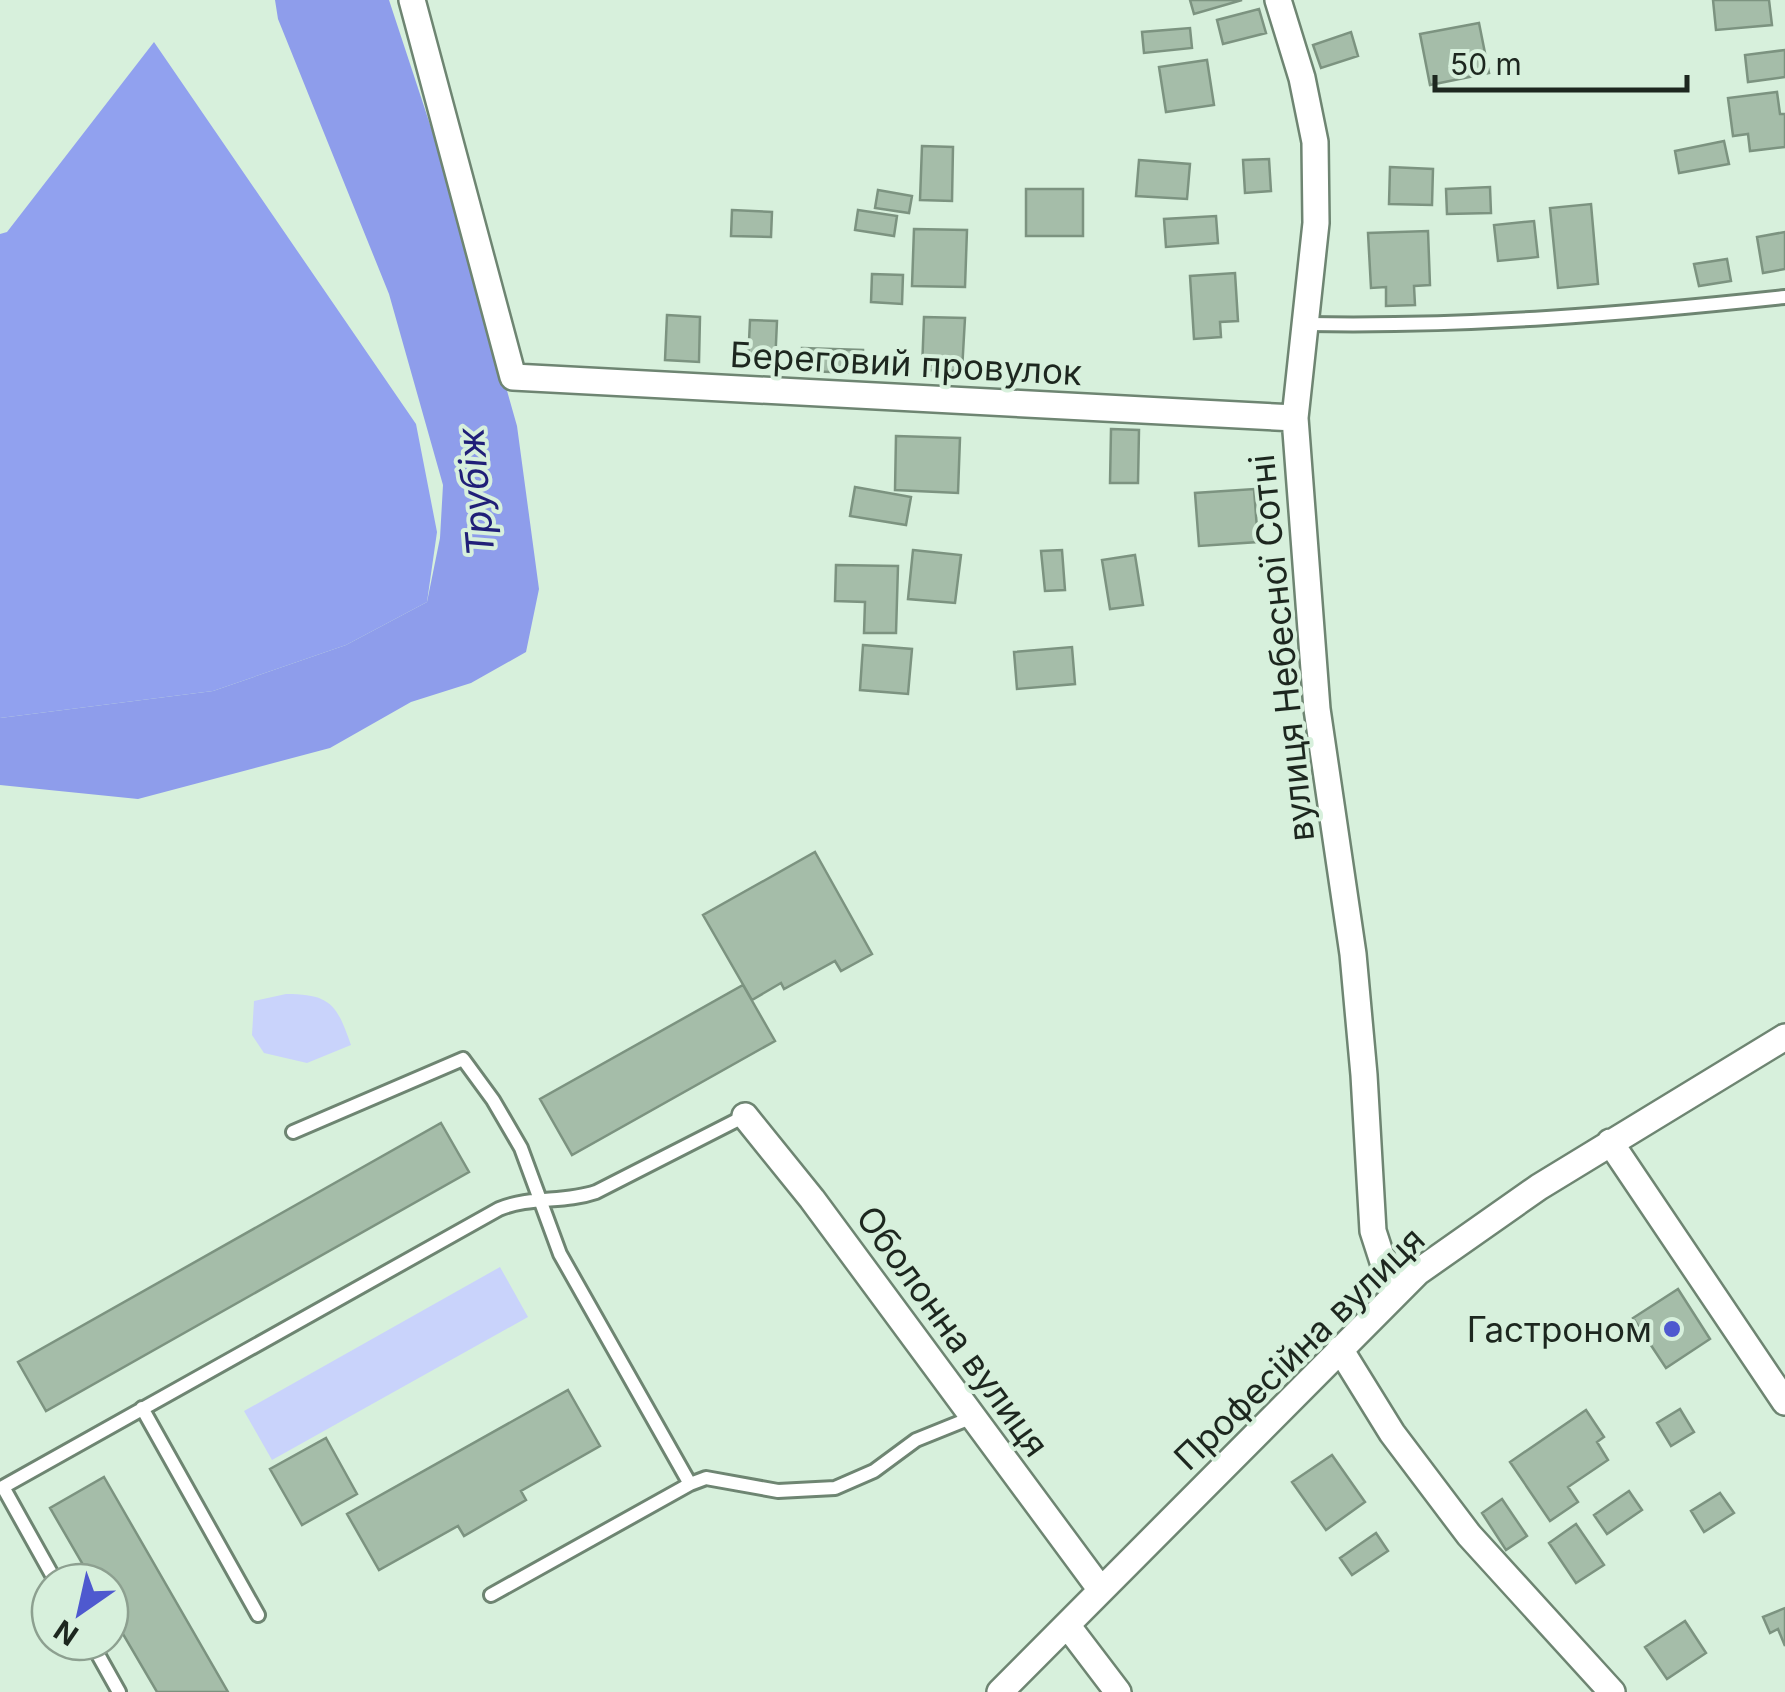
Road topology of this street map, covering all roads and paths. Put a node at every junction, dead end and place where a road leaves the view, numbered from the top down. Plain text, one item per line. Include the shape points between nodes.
1 (412, 0) edge
2 (1278, 0) edge
3 (1785, 297) edge
4 (1307, 324) junction
5 (1295, 418) junction
6 (1785, 1036) edge
7 (745, 1116) joint
8 (293, 1132) dead end
9 (1610, 1142) junction
10 (541, 1201) junction
11 (1400, 1287) junction
12 (1340, 1349) junction
13 (1785, 1402) edge
14 (142, 1408) junction
15 (974, 1418) junction
16 (690, 1484) junction
17 (45, 1562) edge
18 (1101, 1590) junction
19 (491, 1595) dead end
20 (258, 1615) dead end
21 (1067, 1625) junction
22 (103, 1662) edge
23 (120, 1692) edge
24 (1000, 1692) edge
25 (1118, 1692) edge
26 (1612, 1692) edge

1 - 5 street, Береговий провулок via 513,377
2 - 4 street, вулиця Небесної Сотні via 1315,142
3 - 4 lane via 1590,317
4 - 5 street, вулиця Небесної Сотні
5 - 11 street, вулиця Небесної Сотні via 1316,710 1353,954 1369,1199 1376,1247
6 - 9 street, Професійна вулиця
7 - 10 lane via 596,1192
7 - 15 street, Оболонна вулиця
8 - 10 lane via 462,1059 521,1148
9 - 11 street, Професійна вулиця via 1482,1224
9 - 13 street
10 - 14 lane via 499,1209
10 - 16 lane via 574,1282
11 - 12 street, Професійна вулиця
12 - 18 street, Професійна вулиця
12 - 26 street via 1469,1535
14 - 17 lane via 3,1487
14 - 20 lane
15 - 16 lane via 916,1440 874,1471 835,1488 778,1491 706,1478
15 - 18 street, Оболонна вулиця
16 - 19 lane
18 - 21 street, Професійна вулиця
21 - 24 street, Професійна вулиця
21 - 25 street
22 - 23 lane

